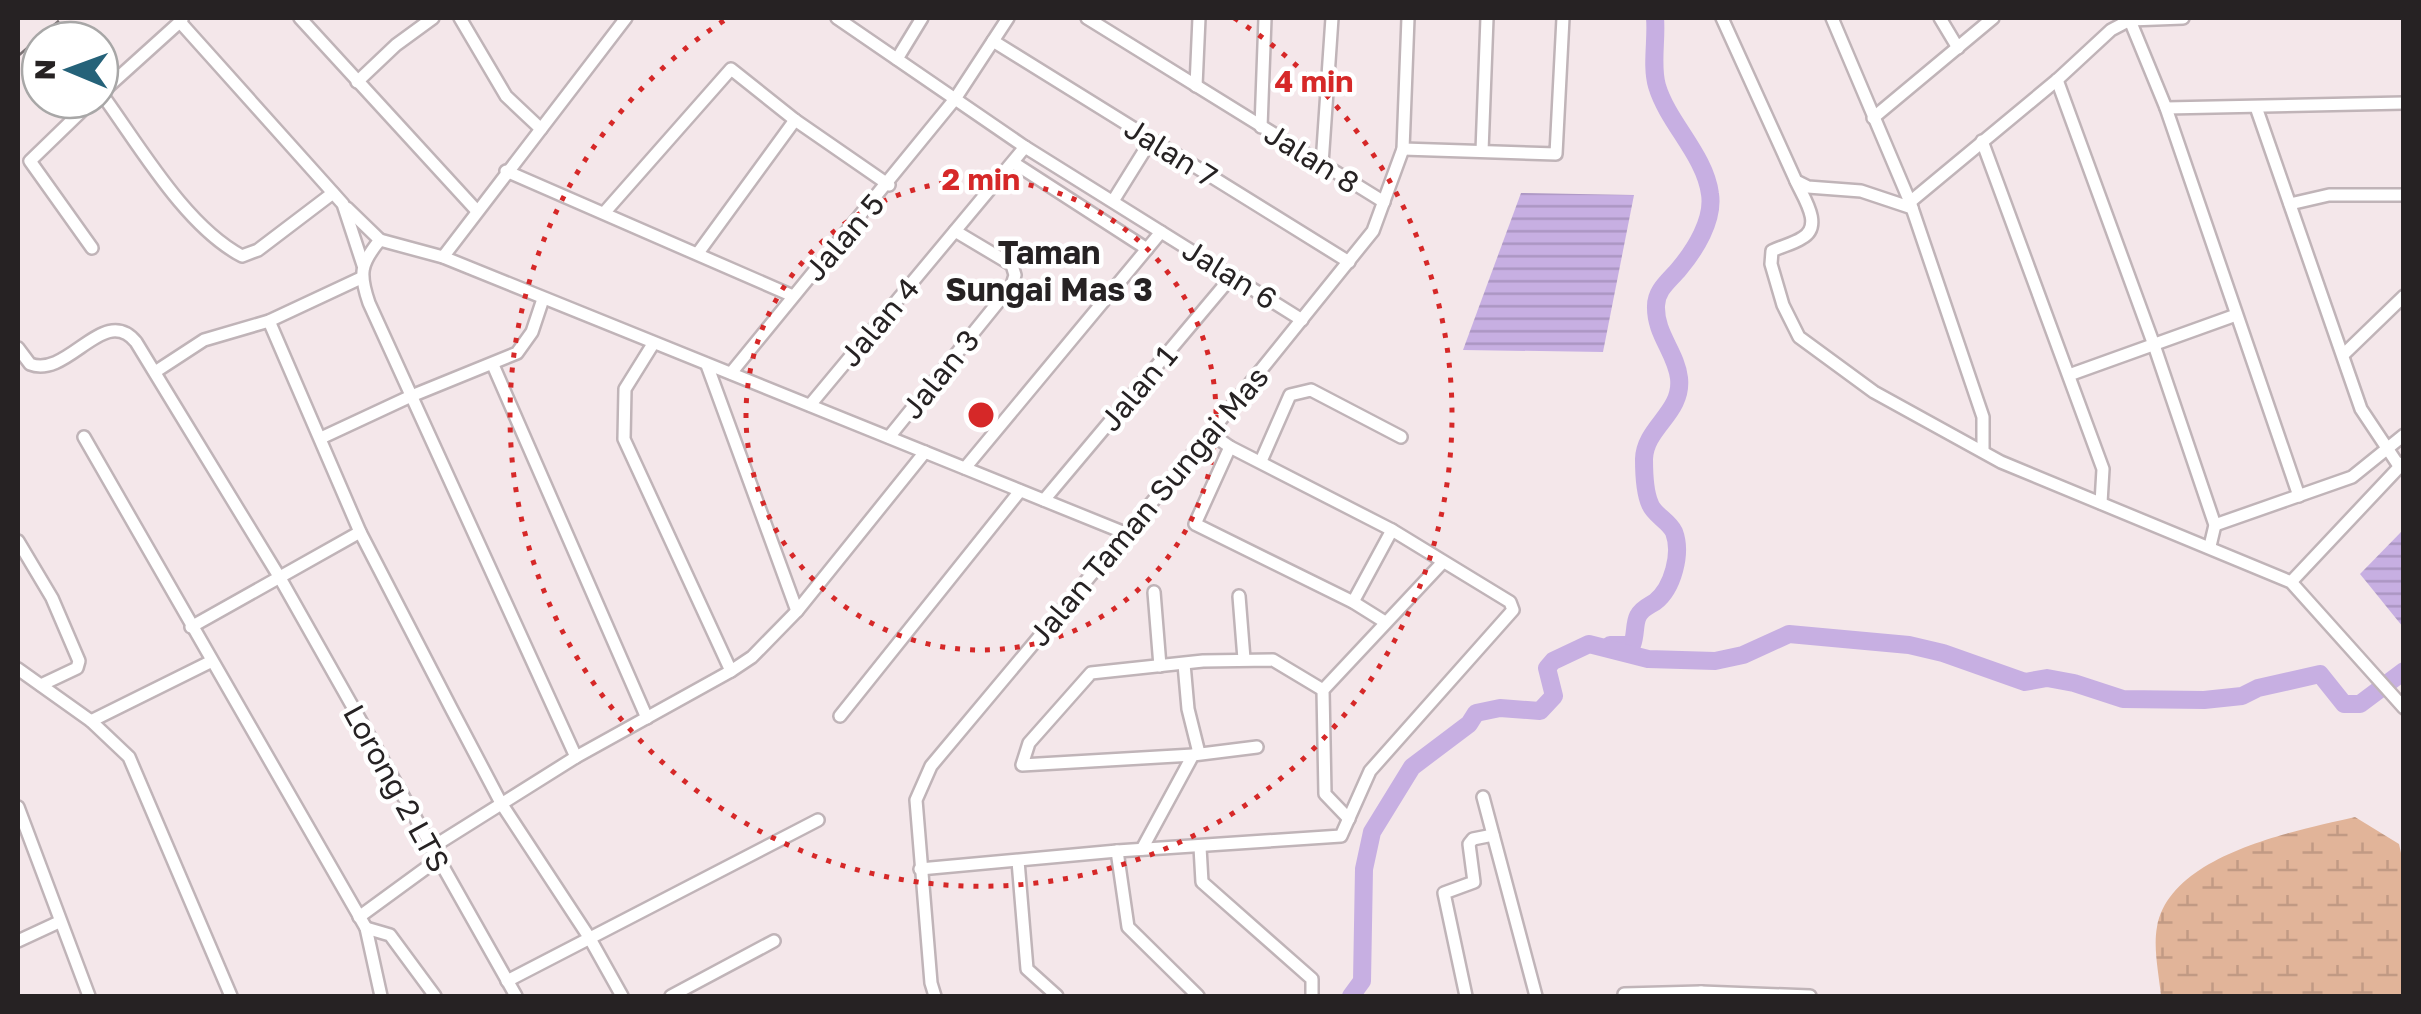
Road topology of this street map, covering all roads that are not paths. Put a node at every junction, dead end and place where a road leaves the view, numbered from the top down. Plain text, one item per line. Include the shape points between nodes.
1 (300, 18) edge
2 (433, 18) edge
3 (460, 18) edge
4 (626, 18) edge
5 (922, 18) edge
6 (1008, 18) edge
7 (1087, 18) edge
8 (1199, 18) edge
9 (1265, 18) edge
10 (1332, 18) edge
11 (1408, 18) edge
12 (1487, 18) edge
13 (1562, 18) edge
14 (1722, 18) edge
15 (1832, 18) edge
16 (1940, 18) edge
17 (1993, 18) edge
18 (2183, 18) edge
19 (841, 19) edge
20 (2130, 19) edge
21 (183, 20) edge
22 (993, 41) junction
23 (1958, 48) junction
24 (898, 59) junction
25 (120, 76) edge
26 (2057, 80) junction
27 (358, 82) junction
28 (1196, 86) junction
29 (956, 100) junction
30 (2404, 103) edge
31 (2166, 108) junction
32 (2256, 108) junction
33 (1874, 118) junction
34 (72, 120) edge
35 (119, 120) edge
36 (795, 120) junction
37 (1261, 127) junction
38 (541, 129) junction
39 (1151, 140) junction
40 (1982, 141) junction
41 (1025, 147) junction
42 (1403, 149) junction
43 (1482, 151) junction
44 (1014, 163) junction
45 (1322, 164) junction
46 (506, 171) junction
47 (1796, 181) junction
48 (888, 185) junction
49 (333, 193) junction
50 (2404, 195) edge
51 (1113, 201) junction
52 (1384, 202) junction
53 (343, 204) junction
54 (2290, 204) junction
55 (1911, 205) junction
56 (476, 211) junction
57 (604, 213) junction
58 (955, 231) junction
59 (1161, 232) junction
60 (380, 240) junction
61 (92, 248) dead end
62 (1147, 250) junction
63 (698, 253) junction
64 (443, 257) junction
65 (1349, 262) junction
66 (362, 272) junction
67 (1233, 275) junction
68 (793, 296) junction
69 (2404, 296) edge
70 (542, 299) junction
71 (2236, 316) junction
72 (269, 320) junction
73 (1302, 320) junction
74 (654, 344) junction
75 (2154, 345) junction
76 (18, 348) edge
77 (2344, 355) junction
78 (493, 365) junction
79 (707, 365) junction
80 (155, 372) junction
81 (731, 373) junction
82 (2070, 375) junction
83 (408, 397) junction
84 (810, 405) junction
85 (1210, 434) junction
86 (2404, 435) edge
87 (84, 437) dead end
88 (888, 437) junction
89 (1401, 437) dead end
90 (322, 438) junction
91 (1230, 448) junction
92 (2388, 450) junction
93 (1982, 451) junction
94 (925, 452) junction
95 (1260, 461) junction
96 (2402, 464) edge
97 (965, 468) junction
98 (1020, 491) junction
99 (2299, 496) junction
100 (1044, 500) junction
101 (2102, 503) junction
102 (2216, 526) junction
103 (1392, 530) junction
104 (360, 532) junction
105 (1125, 533) junction
106 (18, 542) edge
107 (2210, 546) junction
108 (1443, 562) junction
109 (280, 578) junction
110 (2291, 582) junction
111 (1154, 592) dead end
112 (1240, 596) dead end
113 (1353, 602) junction
114 (797, 611) junction
115 (1385, 622) junction
116 (191, 627) junction
117 (1244, 659) junction
118 (210, 662) junction
119 (1184, 664) junction
120 (1160, 666) junction
121 (18, 669) edge
122 (732, 671) junction
123 (41, 684) junction
124 (1322, 690) junction
125 (2404, 708) edge
126 (840, 716) dead end
127 (647, 718) junction
128 (91, 721) junction
129 (1257, 747) dead end
130 (1196, 754) junction
131 (576, 758) junction
132 (1483, 797) dead end
133 (502, 803) junction
134 (18, 807) edge
135 (1350, 819) junction
136 (818, 820) dead end
137 (1493, 835) junction
138 (1200, 847) junction
139 (1142, 849) junction
140 (1117, 851) junction
141 (434, 854) junction
142 (1018, 860) junction
143 (920, 868) junction
144 (59, 922) junction
145 (362, 923) junction
146 (589, 937) junction
147 (18, 941) edge
148 (774, 941) dead end
149 (507, 981) junction
150 (1702, 994) edge
151 (88, 996) edge
152 (231, 996) edge
153 (381, 996) edge
154 (434, 996) edge
155 (516, 996) edge
156 (622, 996) edge
157 (671, 996) edge
158 (935, 996) edge
159 (1057, 996) edge
160 (1198, 996) edge
161 (1312, 996) edge
162 (1466, 996) edge
163 (1536, 996) edge
164 (1624, 996) edge
165 (1810, 996) edge

1 - 27 street
2 - 27 street
3 - 38 street via 506,96
4 - 38 street
5 - 24 street
6 - 22 street, Jalan 5
7 - 28 street, Jalan 8
8 - 28 street
9 - 37 street
10 - 45 street
11 - 42 street, Jalan Taman Sungai Mas
12 - 43 street
13 - 43 street via 1556,154
14 - 47 street
15 - 33 street
16 - 23 street
17 - 23 street
18 - 20 street
19 - 24 street, Jalan 6
20 - 26 street
20 - 31 street
21 - 25 street
21 - 49 street
22 - 29 street, Jalan 5
22 - 39 street, Jalan 7
23 - 33 street
24 - 29 street, Jalan 6
26 - 40 street
26 - 75 street
27 - 56 street
28 - 37 street, Jalan 8
29 - 41 street, Jalan 6
29 - 48 street, Jalan 5
30 - 32 street
31 - 32 street
31 - 71 street
32 - 54 street
33 - 55 street
34 - 61 street via 30,161
35 - 49 street via 183,205 242,256
36 - 48 street
36 - 57 street via 731,68
36 - 63 street
37 - 45 street, Jalan 8
38 - 46 street
39 - 51 street
39 - 65 street, Jalan 7
40 - 55 street
40 - 82 street
41 - 44 street, Jalan 4
41 - 51 street, Jalan 6
42 - 43 street
42 - 52 street, Jalan Taman Sungai Mas
44 - 58 street, Jalan 4
44 - 62 street
45 - 52 street, Jalan 8
46 - 56 street
46 - 57 street
47 - 55 street
47 - 93 street via 1813,224 1806,237 1772,251 1771,264 1799,337 1874,392
48 - 68 street, Jalan 5
49 - 53 street
50 - 54 street via 2329,194
51 - 59 street, Jalan 6
52 - 65 street, Jalan Taman Sungai Mas via 1374,230
53 - 60 street
53 - 66 street
54 - 77 street
55 - 93 street via 1983,417
56 - 64 street
57 - 63 street
58 - 84 street, Jalan 4
58 - 88 street, Jalan 3 via 1012,265 1012,285
59 - 62 street
59 - 67 street, Jalan 6
60 - 64 street
60 - 66 street
62 - 97 street
63 - 68 street
64 - 70 street
65 - 73 street, Jalan Taman Sungai Mas
66 - 72 street
66 - 83 street
67 - 73 street, Jalan 6
67 - 100 street, Jalan 1
68 - 81 street, Jalan 5
69 - 77 street
70 - 74 street
70 - 78 street via 526,344
71 - 75 street
71 - 99 street
72 - 80 street via 204,340
72 - 90 street
73 - 85 street, Jalan Taman Sungai Mas
74 - 79 street
74 - 122 street via 625,389 624,439
75 - 82 street
75 - 102 street
76 - 80 street, Lorong 2 LTS via 30,364 50,366 118,329 129,333
77 - 92 street via 2361,409
78 - 83 street
78 - 127 street
79 - 81 street
79 - 114 street
80 - 109 street, Lorong 2 LTS
81 - 84 street
82 - 101 street via 2103,469
83 - 90 street
83 - 131 street
84 - 88 street
85 - 91 street
85 - 105 street, Jalan Taman Sungai Mas
86 - 92 street
87 - 116 street
88 - 94 street
89 - 95 street via 1300,390 1290,395
90 - 104 street
91 - 95 street
91 - 113 street via 1194,524
92 - 96 street
92 - 99 street via 2352,477
93 - 101 street
94 - 97 street
94 - 114 street
95 - 103 street
96 - 110 street
97 - 98 street
98 - 100 street
98 - 126 street
99 - 102 street
100 - 105 street
101 - 107 street
102 - 107 street
103 - 108 street
103 - 113 street
104 - 109 street
104 - 133 street
105 - 143 street, Jalan Taman Sungai Mas via 932,766 916,800
106 - 123 street via 79,661
107 - 110 street
108 - 115 street
108 - 135 street via 1513,610 1370,771
109 - 116 street
109 - 141 street, Lorong 2 LTS
110 - 125 street
111 - 120 street
112 - 117 street
113 - 115 street
114 - 122 street
115 - 124 street
116 - 118 street
117 - 119 street
117 - 124 street via 1274,660
118 - 128 street
118 - 145 street
119 - 120 street
119 - 130 street
120 - 130 street via 1088,676 1029,743 1022,764
121 - 123 street
122 - 127 street
123 - 128 street
124 - 135 street via 1326,794
127 - 131 street
128 - 152 street via 129,757
129 - 130 street
130 - 139 street
131 - 133 street
132 - 137 street
133 - 141 street
133 - 146 street
134 - 144 street
135 - 138 street via 1341,836
136 - 146 street
137 - 162 street via 1469,844 1474,882 1444,893
137 - 163 street
138 - 139 street
138 - 161 street via 1202,882 1312,979
139 - 140 street
140 - 142 street
140 - 160 street via 1128,926
141 - 145 street
141 - 149 street, Lorong 2 LTS
142 - 143 street
142 - 159 street via 1026,968
143 - 158 street, Jalan Taman Sungai Mas
144 - 147 street
144 - 151 street
145 - 153 street
145 - 154 street via 390,935
146 - 149 street
146 - 156 street
148 - 157 street
149 - 155 street, Lorong 2 LTS
150 - 164 street
150 - 165 street

